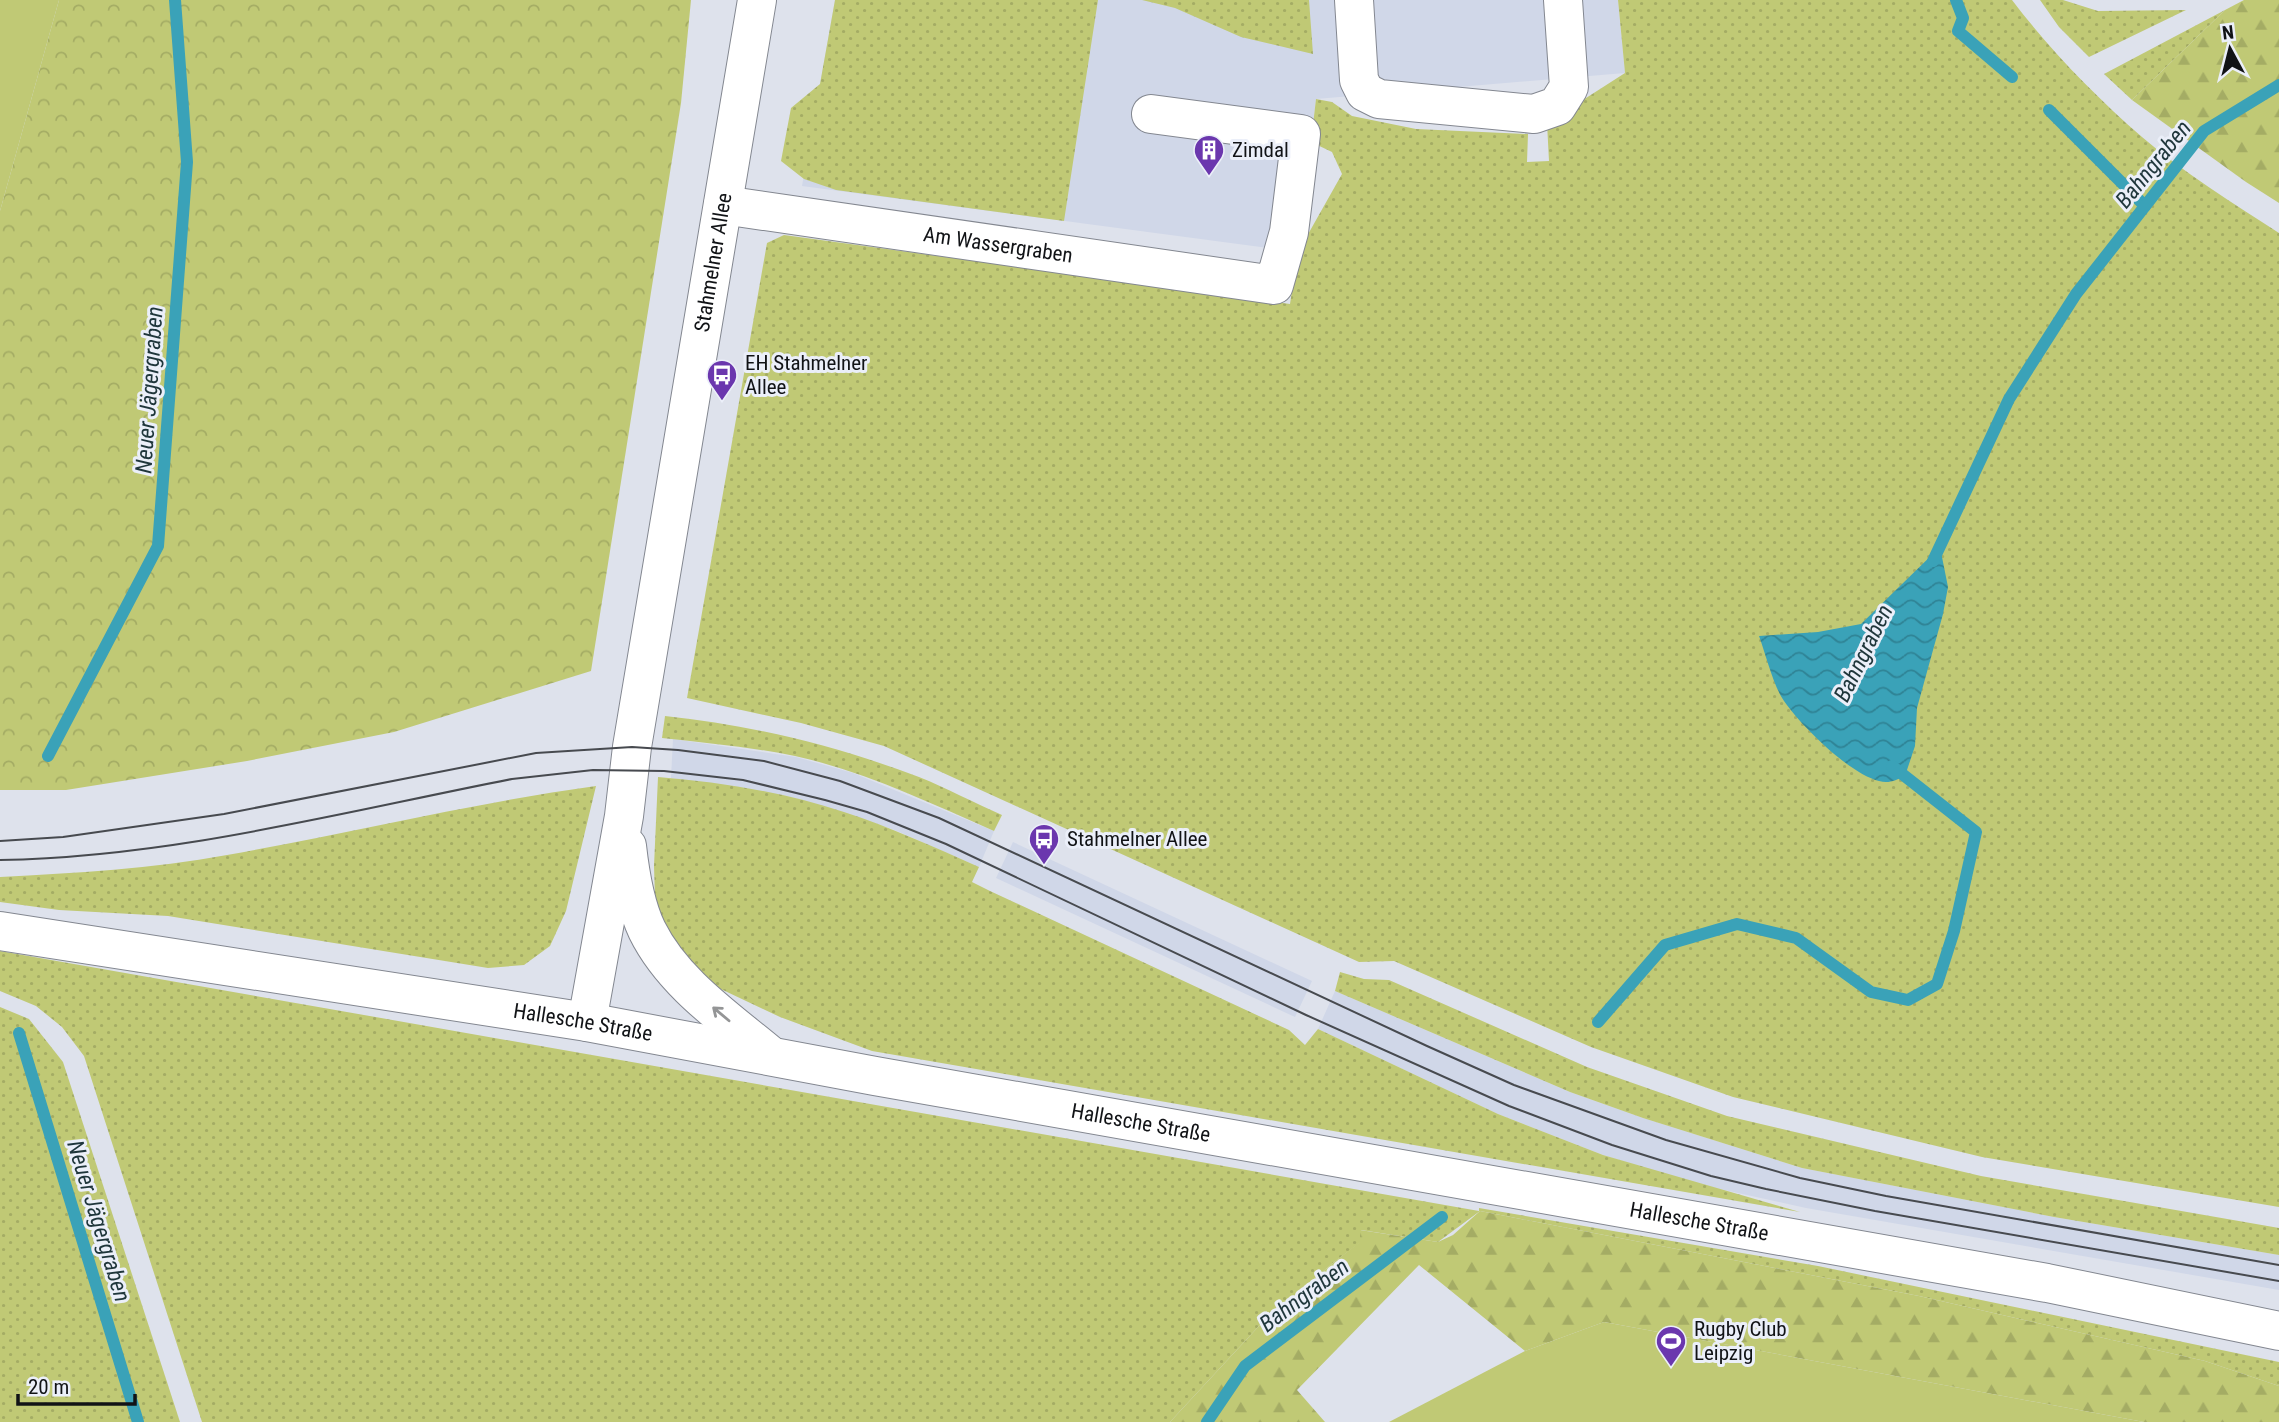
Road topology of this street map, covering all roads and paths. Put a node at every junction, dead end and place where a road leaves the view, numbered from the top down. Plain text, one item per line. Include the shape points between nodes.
1 (757, 0) edge
2 (1354, 0) edge
3 (1563, 0) edge
4 (1151, 114) dead end
5 (723, 205) junction
6 (624, 816) junction
7 (0, 931) edge
8 (587, 1022) junction
9 (773, 1057) junction
10 (2279, 1331) edge

1 - 5 street, Stahmelner Allee
2 - 3 street via 1359,80 1366,92 1379,99 1534,114 1557,106 1569,87
4 - 5 street, Am Wassergraben via 1300,134 1289,232 1274,285
5 - 6 street, Stahmelner Allee
6 - 8 street, Stahmelner Allee
9 -> 6 street, Stahmelner Allee via 697,994 666,961 646,928 630,870
7 - 8 street, Hallesche Straße
8 - 9 street, Hallesche Straße
9 - 10 street, Hallesche Straße via 2047,1283

